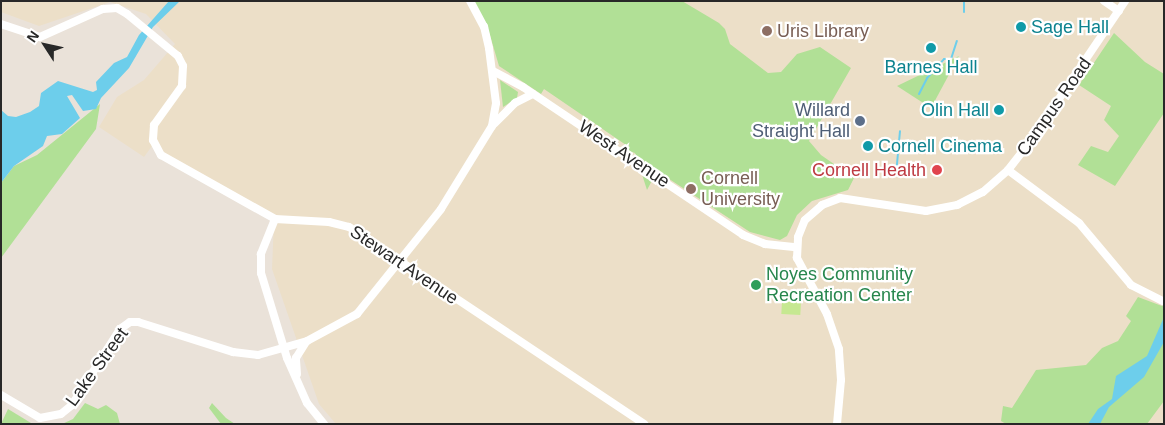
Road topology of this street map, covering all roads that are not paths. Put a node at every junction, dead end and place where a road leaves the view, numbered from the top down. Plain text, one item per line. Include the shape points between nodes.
1 (470, 1) edge
2 (1104, 1) edge
3 (1125, 1) edge
4 (1119, 11) junction
5 (1, 24) edge
6 (493, 71) junction
7 (533, 94) junction
8 (492, 126) junction
9 (1008, 170) junction
10 (275, 219) junction
11 (796, 248) junction
12 (401, 262) junction
13 (1164, 302) edge
14 (307, 341) junction
15 (284, 350) junction
16 (302, 391) junction
17 (1, 395) edge
18 (324, 424) edge
19 (644, 424) edge
20 (837, 424) edge

1 - 6 street via 486,30
2 - 4 street
3 - 4 street, Campus Road
4 - 9 street, Campus Road
5 - 10 street, Stewart Avenue via 40,37 103,9 117,8 132,18 176,54 183,66 183,81 177,95 154,125 155,147 171,161
6 - 7 street, West Avenue
6 - 8 street via 496,103
7 - 8 street via 515,103
7 - 11 street, West Avenue via 743,234 765,244
8 - 12 street via 461,181
9 - 11 street, Campus Road via 976,196 943,209 917,211 854,198 832,200 805,220
9 - 13 street via 1079,223 1131,285
10 - 12 street, Stewart Avenue via 341,224
10 - 15 street via 260,264
11 - 20 street via 800,268 827,314 838,349 841,380
12 - 14 street via 356,314
12 - 19 street, Stewart Avenue
14 - 15 street
14 - 16 street via 296,358
15 - 16 street
15 - 17 street, Lake Street via 246,354 130,322 120,329 72,405 61,414 40,418
16 - 18 street

